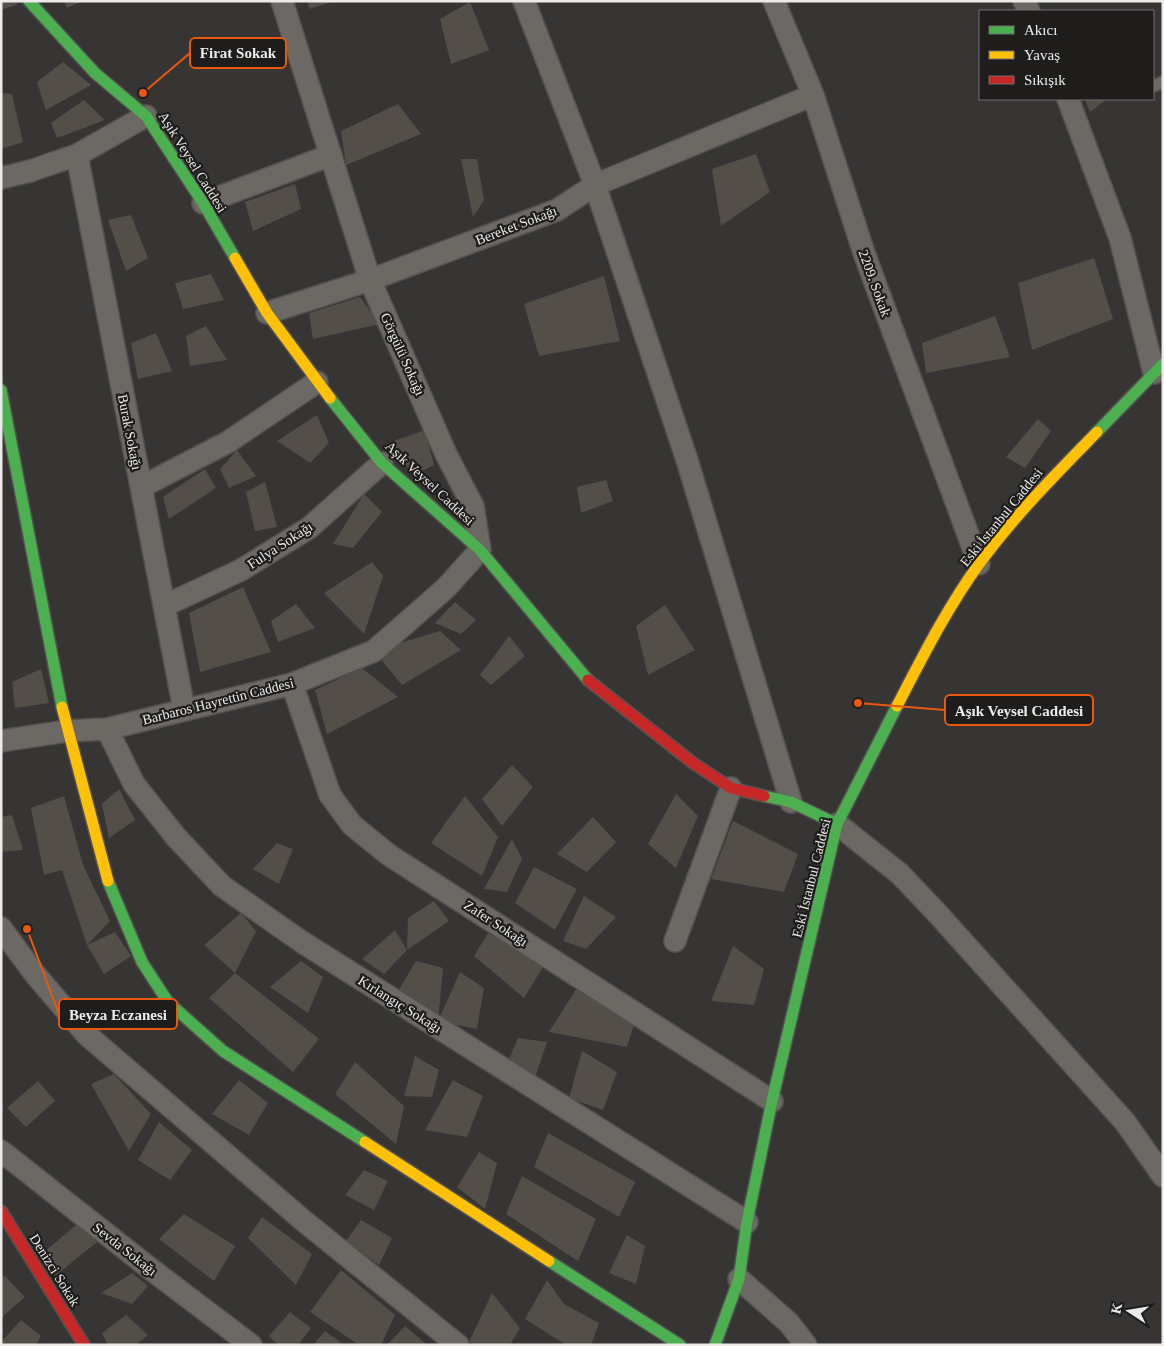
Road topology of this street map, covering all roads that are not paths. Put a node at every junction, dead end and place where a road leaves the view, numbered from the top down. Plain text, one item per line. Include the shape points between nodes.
1 (29, 1) edge
2 (282, 1) edge
3 (524, 1) edge
4 (774, 1) edge
5 (812, 95) junction
6 (1068, 100) edge
7 (146, 116) junction
8 (77, 155) junction
9 (330, 155) junction
10 (1, 178) edge
11 (595, 185) junction
12 (203, 203) junction
13 (370, 280) junction
14 (267, 313) junction
15 (1158, 368) edge
16 (317, 382) junction
17 (1, 390) edge
18 (382, 463) junction
19 (141, 487) junction
20 (480, 550) junction
21 (979, 564) junction
22 (164, 606) junction
23 (292, 684) junction
24 (184, 709) junction
25 (106, 729) junction
26 (67, 731) junction
27 (1, 740) edge
28 (731, 788) junction
29 (791, 802) junction
30 (837, 824) junction
31 (1, 928) edge
32 (675, 941) dead end
33 (772, 1101) junction
34 (1, 1151) edge
35 (1163, 1176) edge
36 (1, 1211) edge
37 (747, 1222) junction
38 (739, 1279) junction
39 (84, 1345) edge
40 (251, 1345) edge
41 (458, 1345) edge
42 (680, 1345) edge
43 (715, 1345) edge
44 (806, 1345) edge

1 - 7 street, Aşık Veysel Caddesi via 95,73
2 - 9 street, Görgülü Sokağı
3 - 11 street
4 - 5 street, 2209. Sokak
5 - 11 street, Bereket Sokağı
5 - 21 street, 2209. Sokak via 864,253
6 - 15 street via 1120,238
7 - 8 street
7 - 12 street, Aşık Veysel Caddesi
8 - 10 street via 30,172
8 - 19 street, Burak Sokağı
9 - 12 street
9 - 13 street, Görgülü Sokağı
11 - 13 street, Bereket Sokağı via 557,210
11 - 29 street via 687,460
12 - 14 street, Aşık Veysel Caddesi
13 - 14 street, Bereket Sokağı
13 - 20 street, Görgülü Sokağı via 446,454 473,506
14 - 16 street, Aşık Veysel Caddesi
15 - 21 street, Eski İstanbul Caddesi via 1033,498
16 - 18 street, Aşık Veysel Caddesi
16 - 19 street via 228,442
17 - 26 street
18 - 20 street, Aşık Veysel Caddesi
18 - 22 street, Fulya Sokağı via 309,528 241,570
19 - 22 street, Burak Sokağı
20 - 23 street, Barbaros Hayrettin Caddesi via 446,588 374,651
20 - 28 street, Aşık Veysel Caddesi via 589,681 693,763
21 - 30 street, Eski İstanbul Caddesi via 931,641
22 - 24 street, Burak Sokağı
23 - 24 street, Barbaros Hayrettin Caddesi
23 - 33 street, Zafer Sokağı via 330,795 352,825 389,855
24 - 25 street, Barbaros Hayrettin Caddesi
25 - 26 street, Barbaros Hayrettin Caddesi
25 - 37 street, Kırlangıç Sokağı via 134,784 176,837 222,886 310,947
26 - 27 street, Barbaros Hayrettin Caddesi
26 - 42 street via 105,873 142,962 168,1002 223,1051
28 - 29 street, Aşık Veysel Caddesi
28 - 32 street
29 - 30 street, Aşık Veysel Caddesi
30 - 33 street, Eski İstanbul Caddesi
30 - 35 street via 900,874 936,912 1126,1122
31 - 41 street via 34,973 87,1034 305,1222
33 - 37 street, Eski İstanbul Caddesi
34 - 40 street, Sevda Sokağı
36 - 39 street, Denizci Sokak
37 - 38 street, Eski İstanbul Caddesi
38 - 43 street, Eski İstanbul Caddesi
38 - 44 street via 789,1323

